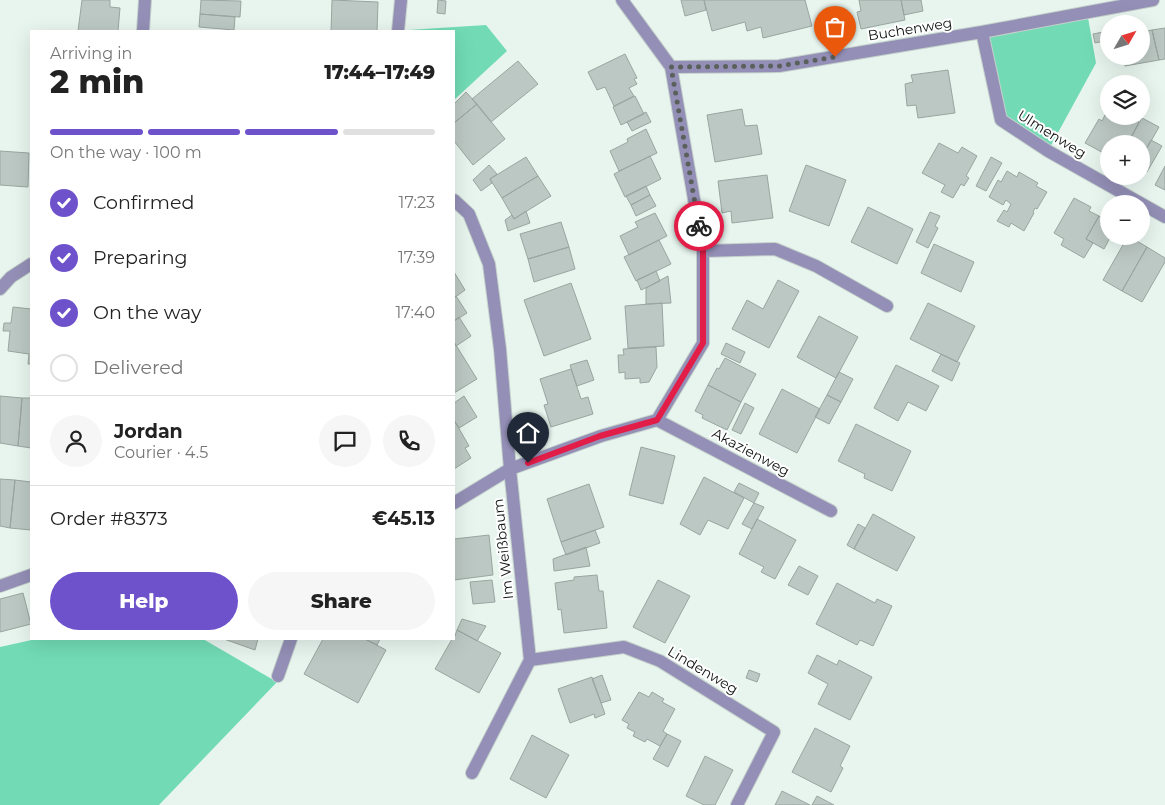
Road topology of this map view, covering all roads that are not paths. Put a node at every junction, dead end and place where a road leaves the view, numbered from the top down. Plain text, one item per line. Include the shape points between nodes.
1 (145, 0) edge
2 (401, 0) edge
3 (622, 0) edge
4 (1153, 0) edge
5 (143, 30) edge
6 (398, 30) edge
7 (982, 32) junction
8 (671, 67) junction
9 (455, 201) edge
10 (1165, 217) edge
11 (703, 251) junction
12 (30, 265) edge
13 (0, 289) edge
14 (887, 306) dead end
15 (657, 420) junction
16 (510, 469) junction
17 (455, 502) edge
18 (831, 511) dead end
19 (30, 575) edge
20 (0, 586) edge
21 (291, 640) edge
22 (530, 660) junction
23 (278, 676) dead end
24 (472, 773) dead end
25 (737, 805) edge

1 - 5 street
2 - 6 street
3 - 8 street
4 - 7 street, Buchenweg
7 - 8 street, Buchenweg via 779,66
7 - 10 street, Ulmenweg via 1001,120 1048,151
8 - 11 street
9 - 16 street, Im Weißbaum via 469,214 489,264
11 - 14 street via 775,249 816,266
11 - 15 street via 703,343
12 - 13 street via 10,277
15 - 16 street via 600,436
15 - 18 street, Akazienweg
16 - 17 street
16 - 22 street, Im Weißbaum
19 - 20 street
21 - 23 street
22 - 24 street
22 - 25 street, Lindenweg via 624,647 660,661 774,732

